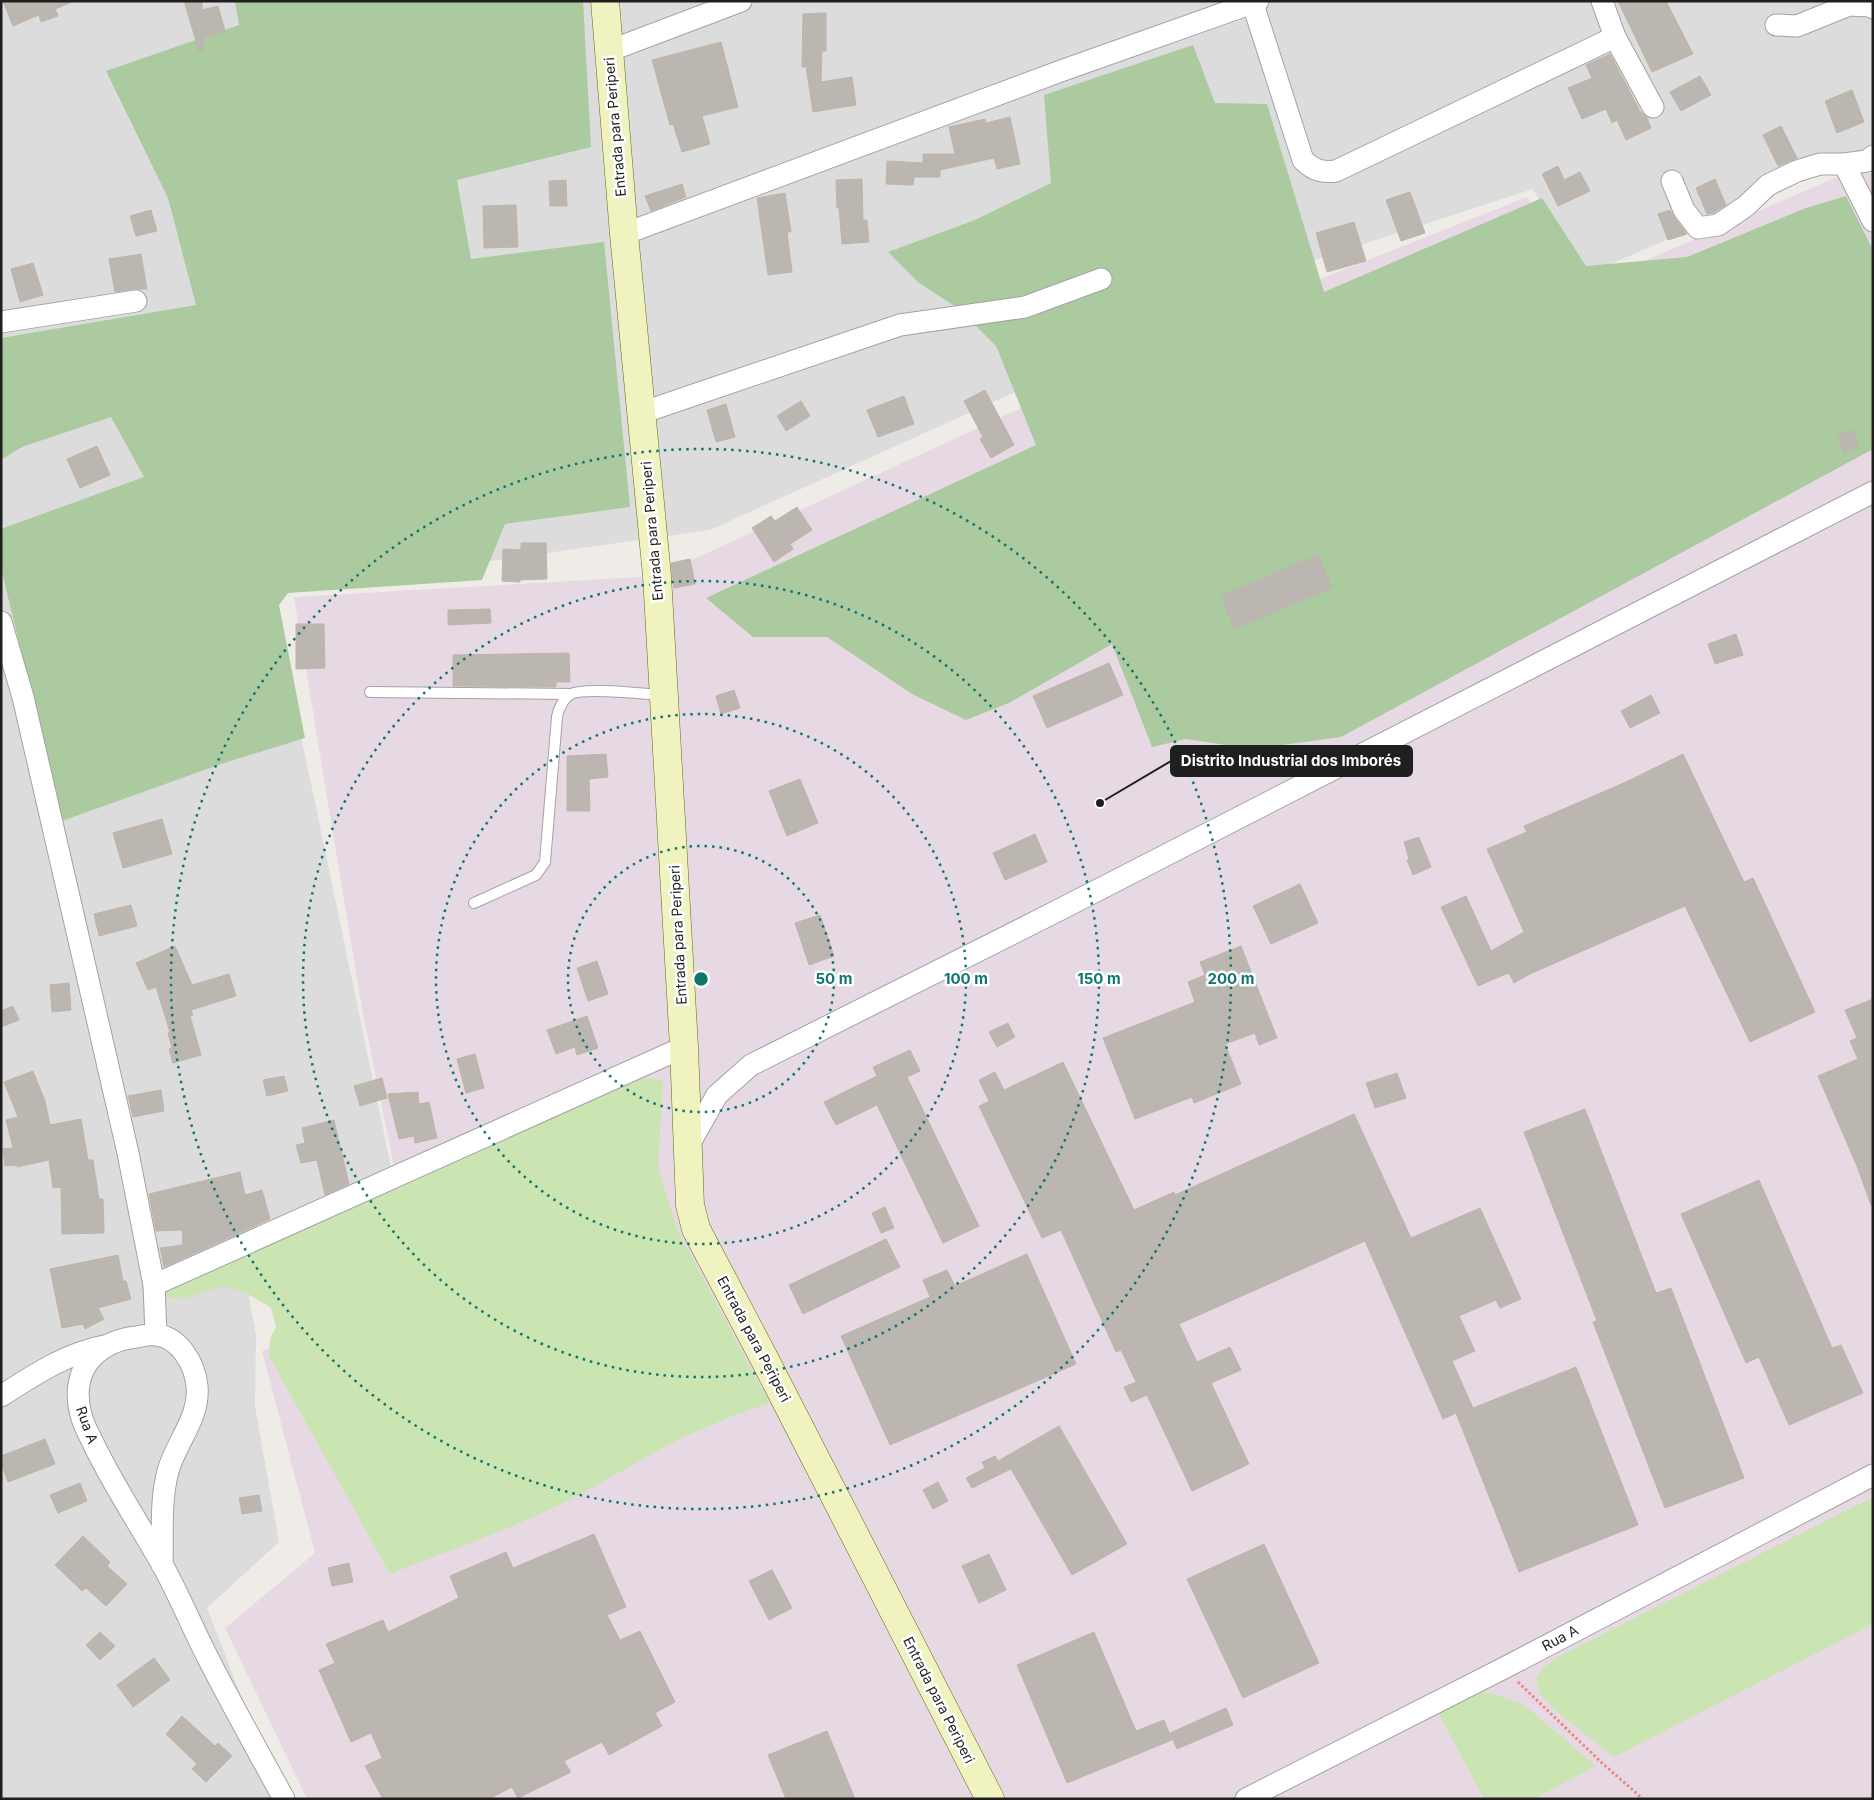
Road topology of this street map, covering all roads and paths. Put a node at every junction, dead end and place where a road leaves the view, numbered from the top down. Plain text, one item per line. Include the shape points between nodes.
1 (605, 1) edge
2 (741, 1) edge
3 (1602, 1) edge
4 (1254, 2) edge
5 (1873, 8) edge
6 (1776, 25) dead end
7 (1615, 37) junction
8 (609, 51) junction
9 (1653, 107) dead end
10 (1873, 156) edge
11 (1844, 164) junction
12 (1672, 181) dead end
13 (1873, 221) edge
14 (624, 234) junction
15 (1101, 278) dead end
16 (136, 301) dead end
17 (1, 322) edge
18 (641, 413) junction
19 (1873, 492) edge
20 (1, 622) edge
21 (370, 692) dead end
22 (571, 694) junction
23 (663, 695) junction
24 (474, 903) dead end
25 (684, 1047) junction
26 (686, 1148) junction
27 (154, 1284) junction
28 (156, 1334) junction
29 (106, 1346) junction
30 (1, 1396) edge
31 (1873, 1475) edge
32 (162, 1565) junction
33 (1504, 1668) junction
34 (284, 1799) edge
35 (990, 1799) edge
36 (1246, 1799) edge
37 (1644, 1799) edge

1 - 8 main road, Entrada para Periperi
2 - 8 street
3 - 7 street
4 - 7 street via 1304,160 1311,168 1328,172 1336,171
4 - 14 street
5 - 6 street via 1849,5 1797,26
7 - 9 street
8 - 14 main road, Entrada para Periperi
10 - 11 street via 1867,161
11 - 12 street via 1820,164 1796,171 1768,185 1746,206 1718,225 1698,228 1684,210
11 - 13 street
14 - 18 main road, Entrada para Periperi
15 - 18 street via 1025,307 900,325
16 - 17 street
18 - 23 main road, Entrada para Periperi via 657,576
19 - 26 street via 1068,906 751,1065 716,1095
20 - 27 street via 23,697 128,1153
21 - 22 lane
22 - 23 lane via 592,691
22 - 24 lane via 560,703 557,717 545,862 536,875
23 - 25 main road, Entrada para Periperi
25 - 26 main road, Entrada para Periperi
25 - 27 street
26 - 35 main road, Entrada para Periperi via 690,1205 696,1229
27 - 28 street
28 - 29 street, Rua A via 125,1338
28 - 32 street, Rua A via 166,1337 181,1349 193,1369 197,1386 196,1406 170,1463 165,1485
29 - 30 street via 61,1360
29 - 32 street, Rua A via 88,1362 81,1374 78,1385 81,1416 112,1482
31 - 33 street, Rua A
32 - 34 street, Rua A
33 - 36 street, Rua A
33 - 37 path

